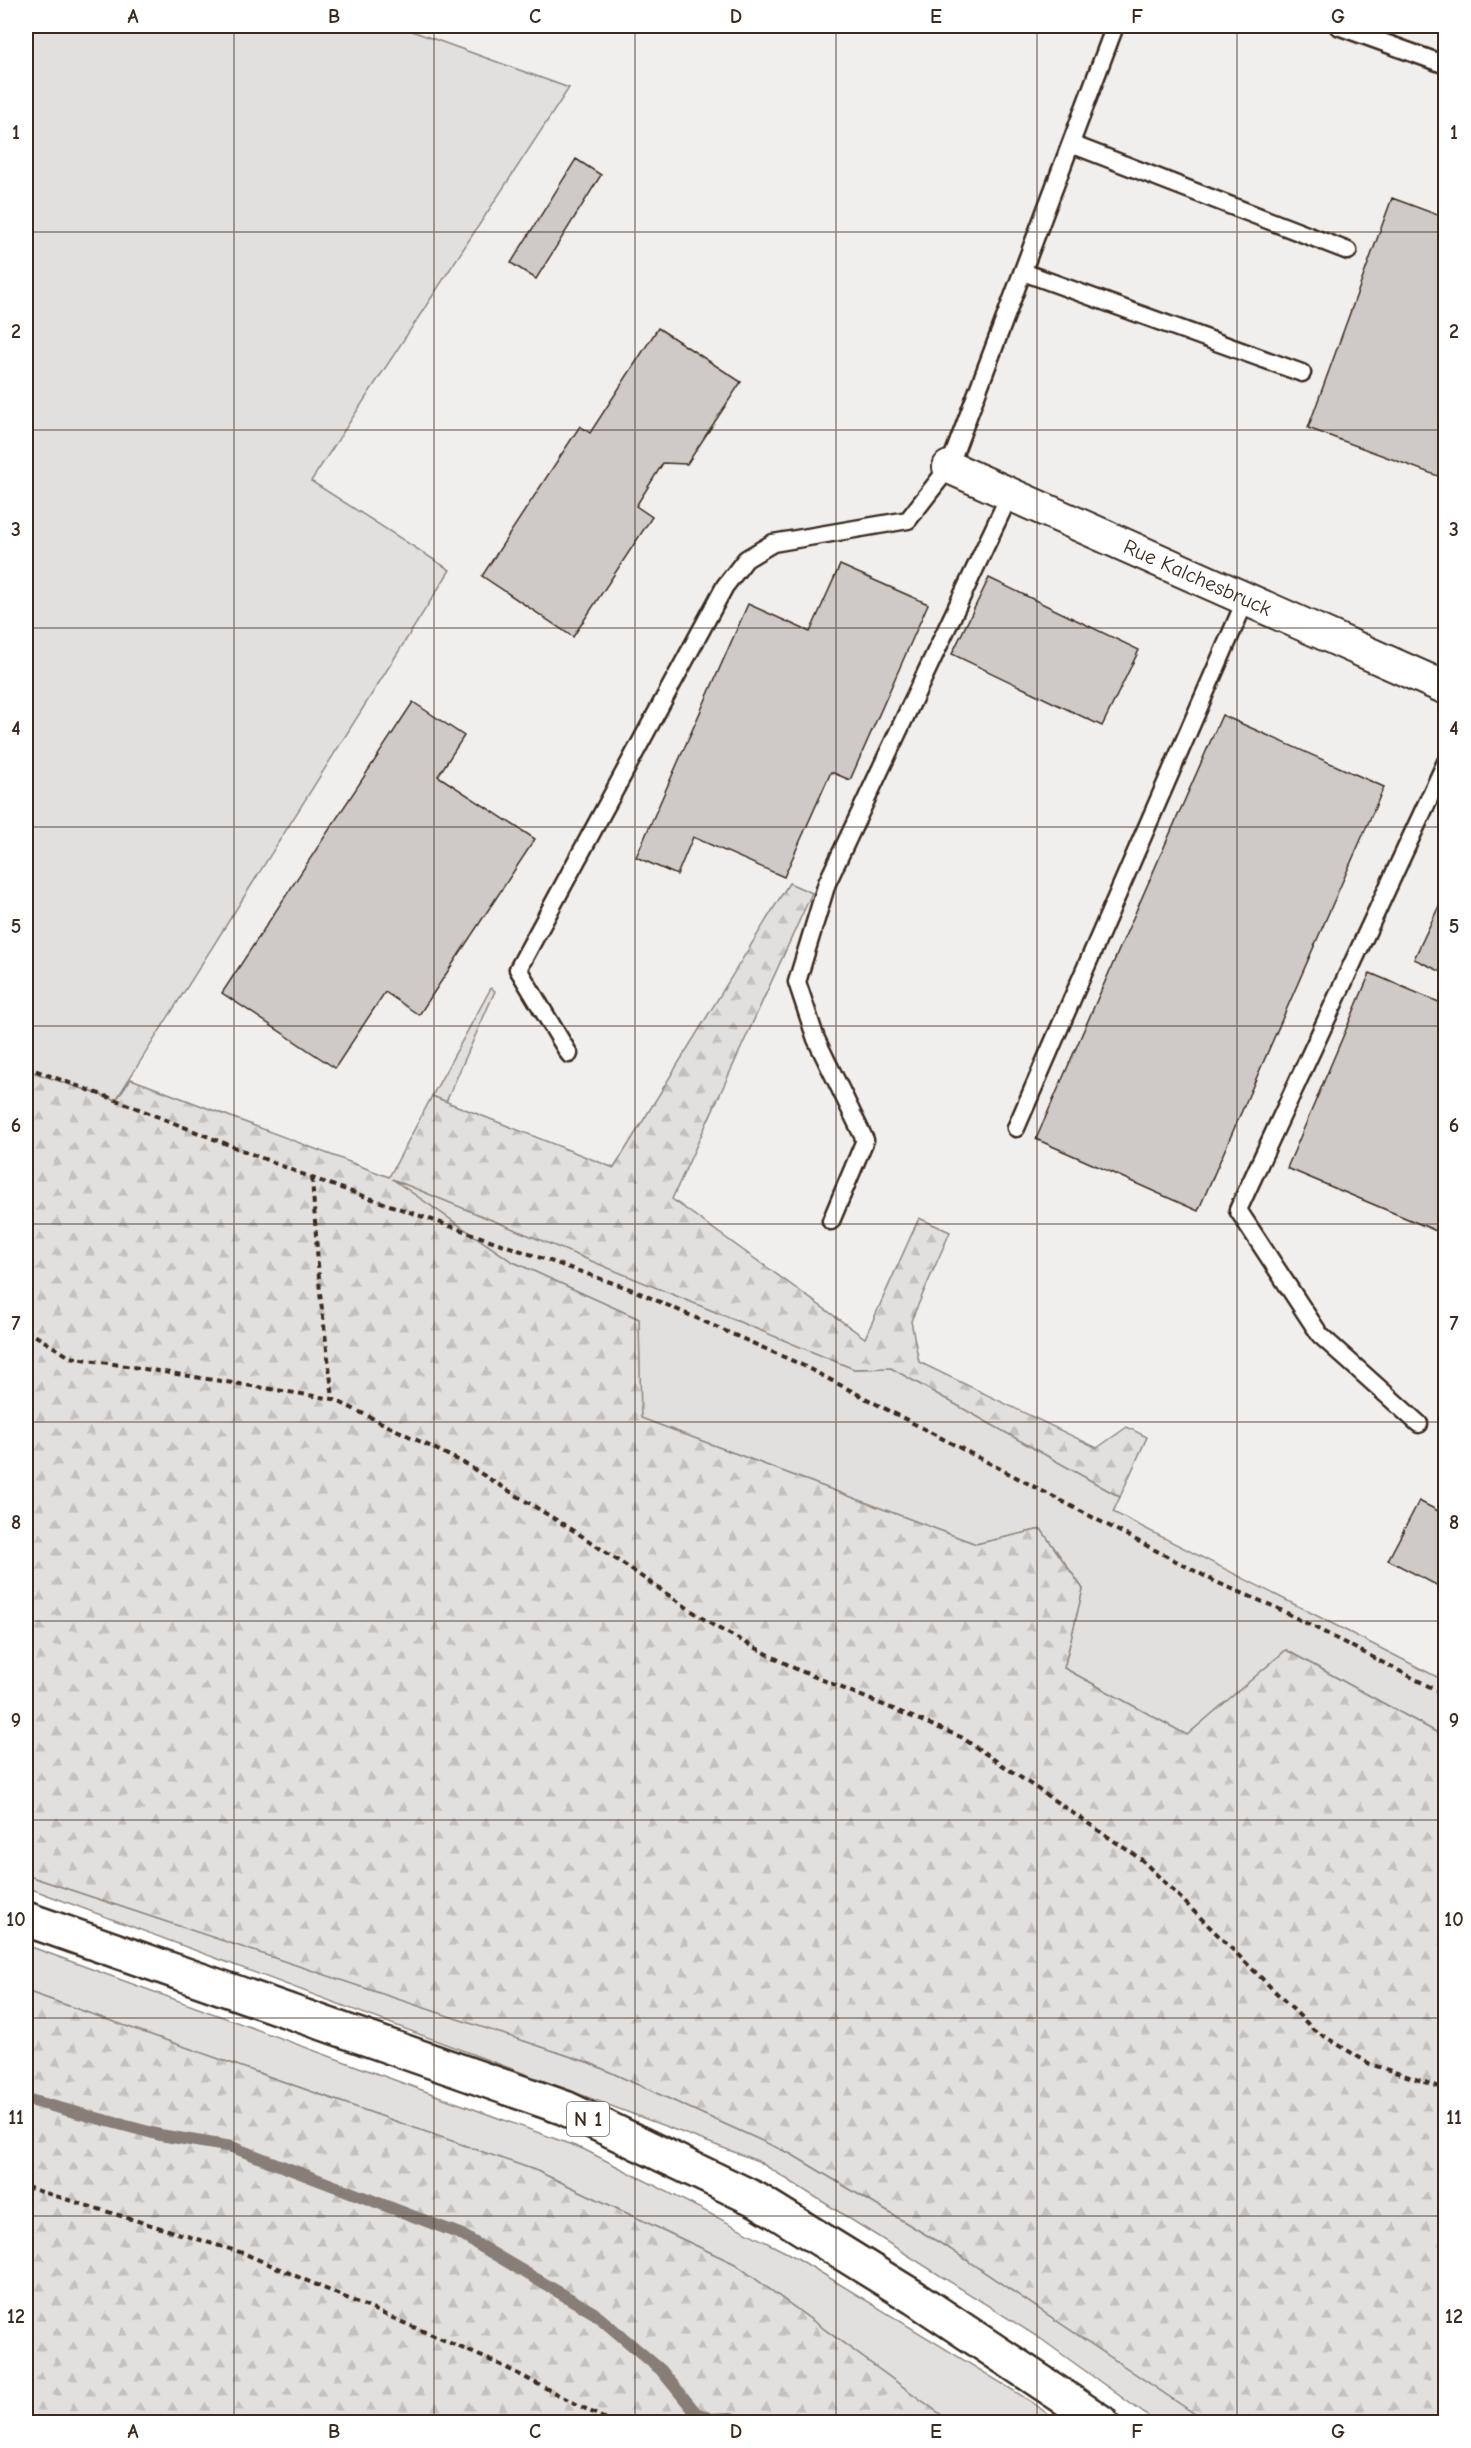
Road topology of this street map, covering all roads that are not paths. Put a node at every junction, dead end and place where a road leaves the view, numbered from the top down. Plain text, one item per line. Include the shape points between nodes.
1 (1115, 26) edge
2 (1338, 26) edge
3 (1446, 65) edge
4 (1071, 144) junction
5 (1348, 251) dead end
6 (1023, 272) junction
7 (1302, 373) dead end
8 (949, 467) junction
9 (1010, 494) junction
10 (1246, 599) junction
11 (1446, 688) edge
12 (1446, 762) edge
13 (568, 1054) dead end
14 (1016, 1128) dead end
15 (831, 1221) dead end
16 (1419, 1424) dead end
17 (26, 1919) edge
18 (1101, 2422) edge

1 - 4 lane
2 - 3 lane
4 - 5 lane
4 - 6 lane
6 - 7 lane
6 - 8 lane
8 - 9 street, Rue Kalchesbruck
8 - 13 lane via 908,520 773,543 746,559 724,586 518,969
9 - 10 street, Rue Kalchesbruck
9 - 15 lane via 827,883 796,982 816,1039 865,1140
10 - 11 street, Rue Kalchesbruck
10 - 14 lane
12 - 16 lane via 1238,1210 1320,1335
17 - 18 main road, N 1 via 565,2108 757,2200 915,2298

